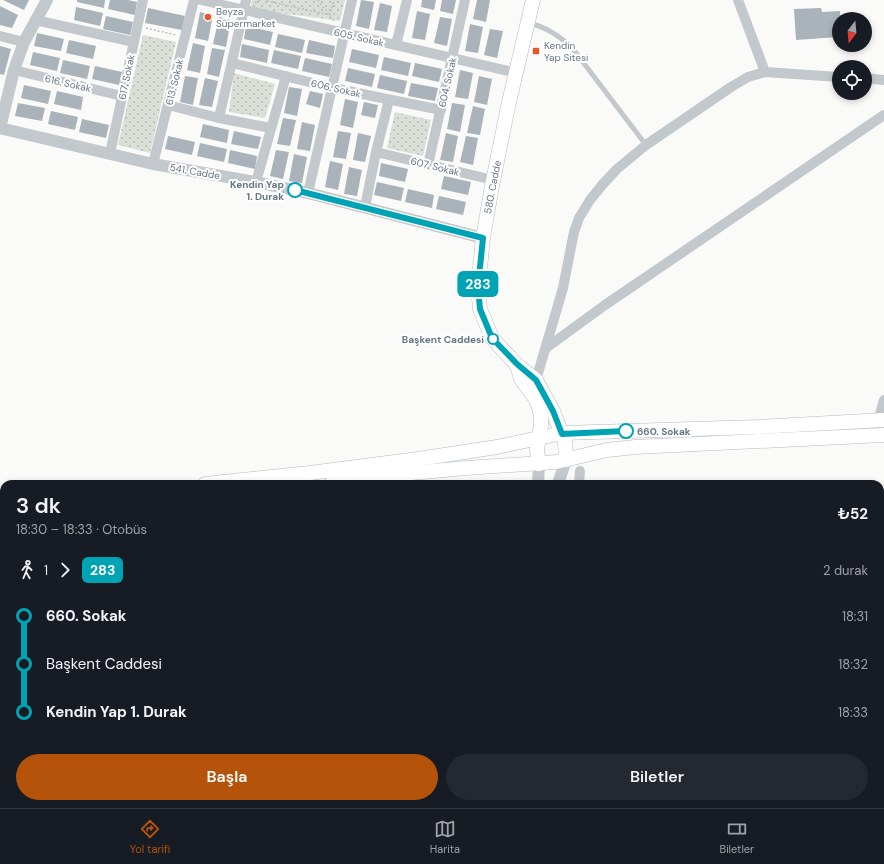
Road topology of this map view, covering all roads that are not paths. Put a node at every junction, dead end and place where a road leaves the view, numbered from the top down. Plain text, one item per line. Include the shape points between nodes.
1 (46, 0) edge
2 (143, 0) edge
3 (194, 0) edge
4 (201, 0) edge
5 (246, 0) edge
6 (352, 0) edge
7 (408, 0) edge
8 (465, 0) edge
9 (533, 0) edge
10 (738, 0) edge
11 (244, 10) junction
12 (35, 20) junction
13 (528, 23) junction
14 (345, 34) junction
15 (0, 36) edge
16 (24, 42) junction
17 (134, 42) junction
18 (396, 45) junction
19 (453, 58) junction
20 (232, 63) junction
21 (14, 70) junction
22 (765, 72) junction
23 (516, 73) junction
24 (286, 76) junction
25 (832, 77) edge
26 (872, 79) edge
27 (884, 80) edge
28 (333, 88) junction
29 (122, 96) junction
30 (389, 100) junction
31 (168, 105) junction
32 (441, 110) junction
33 (884, 115) edge
34 (219, 118) junction
35 (0, 128) edge
36 (271, 128) junction
37 (646, 145) junction
38 (376, 152) junction
39 (110, 153) junction
40 (153, 164) junction
41 (428, 165) junction
42 (493, 180) junction
43 (256, 182) junction
44 (308, 193) junction
45 (365, 207) junction
46 (483, 238) junction
47 (546, 348) junction
48 (517, 364) junction
49 (536, 380) junction
50 (884, 400) edge
51 (553, 411) junction
52 (881, 420) edge
53 (610, 431) junction
54 (562, 434) junction
55 (884, 436) edge
56 (539, 437) junction
57 (566, 460) junction
58 (539, 464) junction
59 (580, 472) dead end
60 (243, 480) edge
61 (360, 480) edge
62 (538, 480) edge
63 (559, 480) edge
64 (579, 480) edge

1 - 12 street
2 - 17 street, 617. Sokak
3 - 31 street, 613. Sokak
4 - 11 street, 605. Sokak
5 - 11 street
6 - 14 street
7 - 18 street
8 - 19 street, 604. Sokak
9 - 13 main road, 580. Cadde
10 - 22 street
11 - 14 street, 605. Sokak
11 - 20 street
12 - 16 street
12 - 17 street
13 - 23 main road, 580. Cadde
13 - 37 lane via 552,32 572,49
14 - 18 street, 605. Sokak
14 - 28 street
15 - 16 street
16 - 21 street
17 - 29 street, 617. Sokak
18 - 19 street, 605. Sokak
19 - 23 street, 605. Sokak
19 - 32 street, 604. Sokak
20 - 24 street, 606. Sokak
20 - 34 street
21 - 29 street, 616. Sokak
21 - 35 street
22 - 25 street
22 - 37 street via 748,77 731,87
23 - 42 main road, 580. Cadde
24 - 28 street, 606. Sokak
24 - 36 street
26 - 27 street
28 - 30 street, 606. Sokak
28 - 44 street
29 - 39 street, 617. Sokak
30 - 32 street, 606. Sokak
30 - 38 street
31 - 34 street
31 - 40 street, 613. Sokak
32 - 41 street, 604. Sokak
33 - 47 street
34 - 36 street
35 - 39 street, 541. Cadde
36 - 43 street
37 - 47 street via 603,184 579,218
38 - 41 street, 607. Sokak
38 - 45 street
39 - 40 street, 541. Cadde
40 - 43 street, 541. Cadde
41 - 42 street, 607. Sokak
42 - 46 main road, 580. Cadde
43 - 44 street, 541. Cadde
44 - 45 street, 541. Cadde
45 - 46 street, 541. Cadde
46 - 48 main road, 580. Cadde via 478,287 480,309 492,338
47 - 49 street
48 - 49 main road, 580. Cadde
48 - 56 main road via 521,379 539,407
49 - 51 main road
50 - 52 street
51 - 53 main road via 570,423
51 - 54 main road
52 - 53 main road
53 - 54 main road
54 - 56 main road
54 - 57 main road
55 - 57 main road via 635,447 607,450
56 - 58 main road
56 - 60 main road via 497,447 418,459
57 - 58 main road
57 - 63 street
58 - 61 main road via 466,468
58 - 62 street
59 - 64 street

